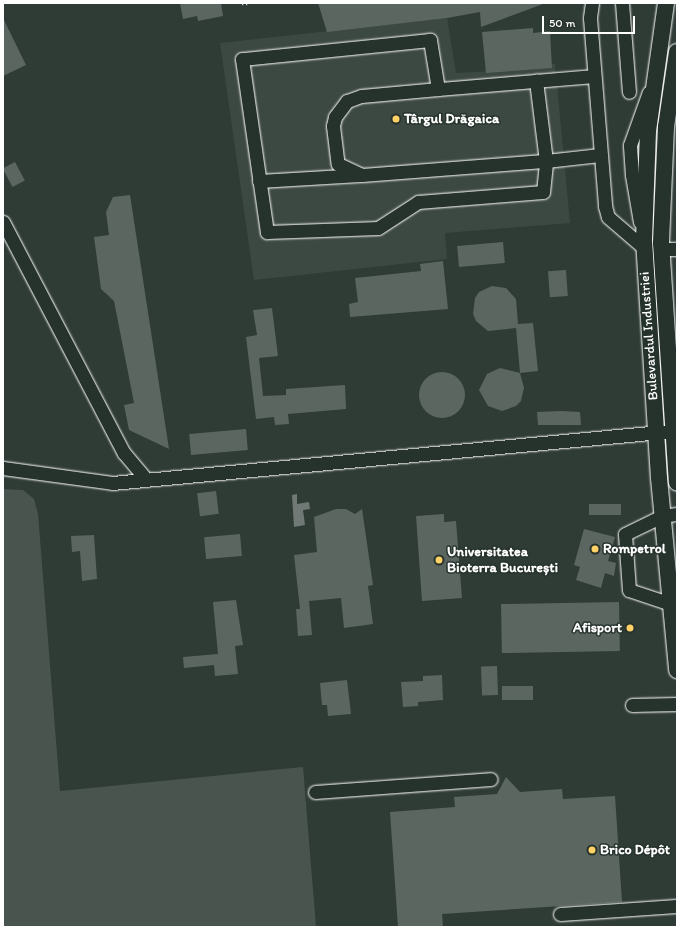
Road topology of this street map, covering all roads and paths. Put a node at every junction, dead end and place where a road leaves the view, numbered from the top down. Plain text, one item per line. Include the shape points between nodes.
1 (592, 3) edge
2 (622, 3) edge
3 (666, 3) edge
4 (677, 52) edge
5 (594, 76) junction
6 (536, 81) junction
7 (438, 89) junction
8 (629, 92) dead end
9 (600, 156) junction
10 (546, 161) junction
11 (362, 175) junction
12 (260, 181) junction
13 (3, 222) edge
14 (644, 244) junction
15 (669, 249) edge
16 (673, 367) edge
17 (672, 431) junction
18 (656, 432) junction
19 (3, 468) edge
20 (145, 478) junction
21 (677, 482) edge
22 (670, 515) edge
23 (671, 604) junction
24 (677, 670) edge
25 (677, 704) edge
26 (632, 705) dead end
27 (491, 778) dead end
28 (315, 792) dead end
29 (677, 906) edge
30 (560, 914) dead end

1 - 5 street via 590,18
2 - 8 street
3 - 14 main road, Bulevardul Industriei via 648,131
4 - 15 main road, Bulevardul Industriei via 666,127
5 - 6 street
5 - 9 street
6 - 7 street
6 - 10 street
7 - 11 street via 361,96 348,101 340,109 333,126 338,164
7 - 12 street via 430,40 242,59
9 - 10 street
9 - 14 street via 608,217
10 - 11 street
10 - 12 street via 543,192 418,202 378,228 267,232
11 - 12 street
13 - 20 street via 124,453
14 - 18 main road, Bulevardul Industriei
15 - 16 main road, Bulevardul Industriei
16 - 17 main road, Bulevardul Industriei
17 - 18 street
17 - 21 main road, Bulevardul Industriei
18 - 20 street
18 - 22 main road, Bulevardul Industriei
19 - 20 street via 112,483
22 - 23 main road, Bulevardul Industriei
22 - 23 street via 625,534 629,590
23 - 24 main road, Bulevardul Industriei
25 - 26 street
27 - 28 street
29 - 30 street

